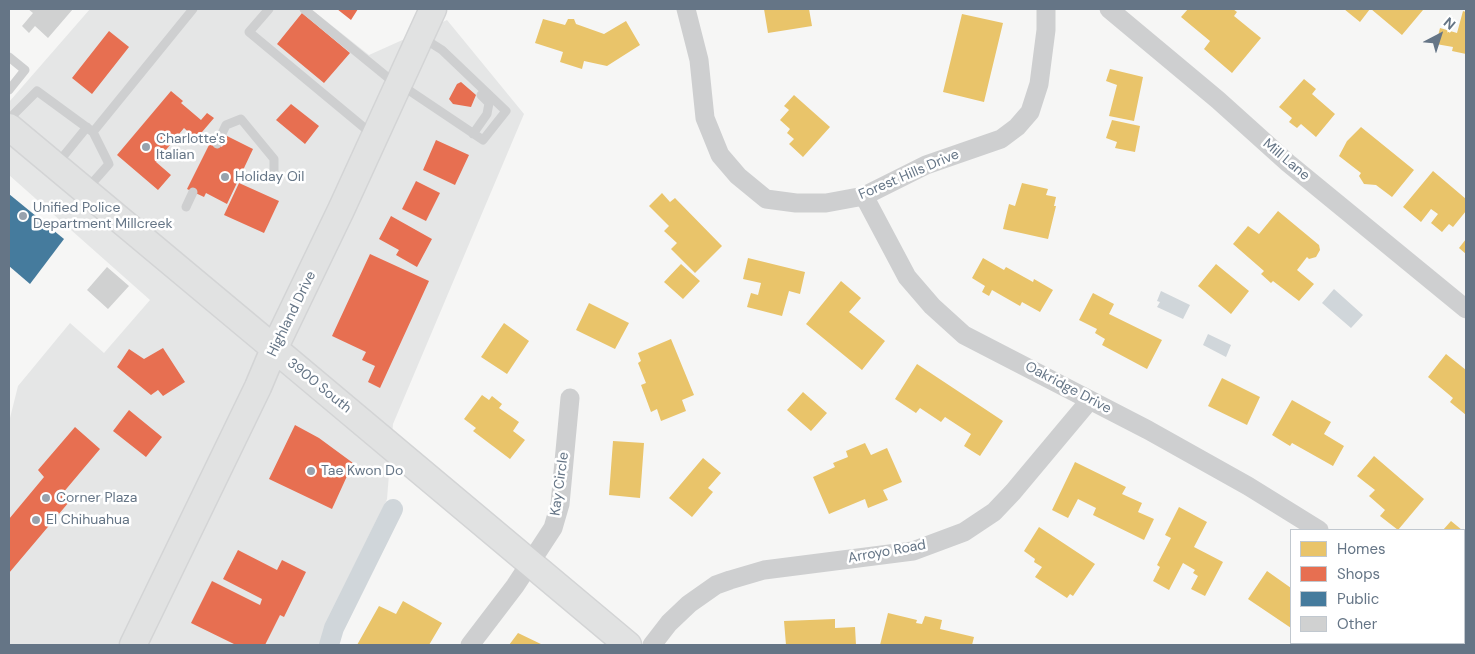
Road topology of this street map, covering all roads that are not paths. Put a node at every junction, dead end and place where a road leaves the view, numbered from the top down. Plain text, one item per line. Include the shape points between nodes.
1 (194, 9) edge
2 (269, 9) edge
3 (304, 9) edge
4 (434, 9) edge
5 (686, 9) edge
6 (1046, 9) edge
7 (1108, 9) edge
8 (421, 36) junction
9 (9, 58) edge
10 (465, 72) junction
11 (398, 85) junction
12 (9, 90) edge
13 (9, 119) edge
14 (9, 127) edge
15 (90, 130) junction
16 (473, 134) junction
17 (375, 137) junction
18 (217, 144) dead end
19 (56, 166) junction
20 (274, 178) dead end
21 (86, 191) junction
22 (193, 192) dead end
23 (864, 196) junction
24 (186, 207) dead end
25 (1466, 309) edge
26 (274, 349) junction
27 (570, 398) dead end
28 (1090, 400) junction
29 (1317, 529) edge
30 (530, 563) junction
31 (134, 645) edge
32 (470, 645) edge
33 (628, 645) edge
34 (652, 645) edge

1 - 15 lane
2 - 17 lane via 249,32
3 - 11 lane
4 - 8 main road, Highland Drive
5 - 23 street, Forest Hills Drive via 699,60 705,118 720,155 738,176 766,199 826,203
6 - 23 street, Forest Hills Drive via 1039,84 1030,112 1017,127 1001,139 926,165
7 - 25 street, Mill Lane
8 - 10 lane
8 - 11 main road, Highland Drive
9 - 12 lane via 24,70
10 - 16 lane via 467,80 489,103 487,114
10 - 16 lane via 506,111 483,140
11 - 16 lane
11 - 17 main road, Highland Drive
13 - 15 lane via 37,91
14 - 19 main road, 3900 South
15 - 19 lane
15 - 21 lane via 109,164
17 - 26 main road, Highland Drive
18 - 20 lane via 226,125 241,119 274,159
19 - 21 main road, 3900 South
21 - 26 main road, 3900 South
22 - 24 lane
23 - 28 street, Oakridge Drive via 908,277 932,306 964,334
26 - 30 main road, 3900 South
26 - 31 main road, Highland Drive
27 - 30 street, Kay Circle via 558,516
28 - 29 street, Oakridge Drive via 1248,486
28 - 34 street, Arroyo Road via 994,512 964,532 912,550 764,570 736,577 716,585 689,604
30 - 32 street, Kay Circle
30 - 33 main road, 3900 South

